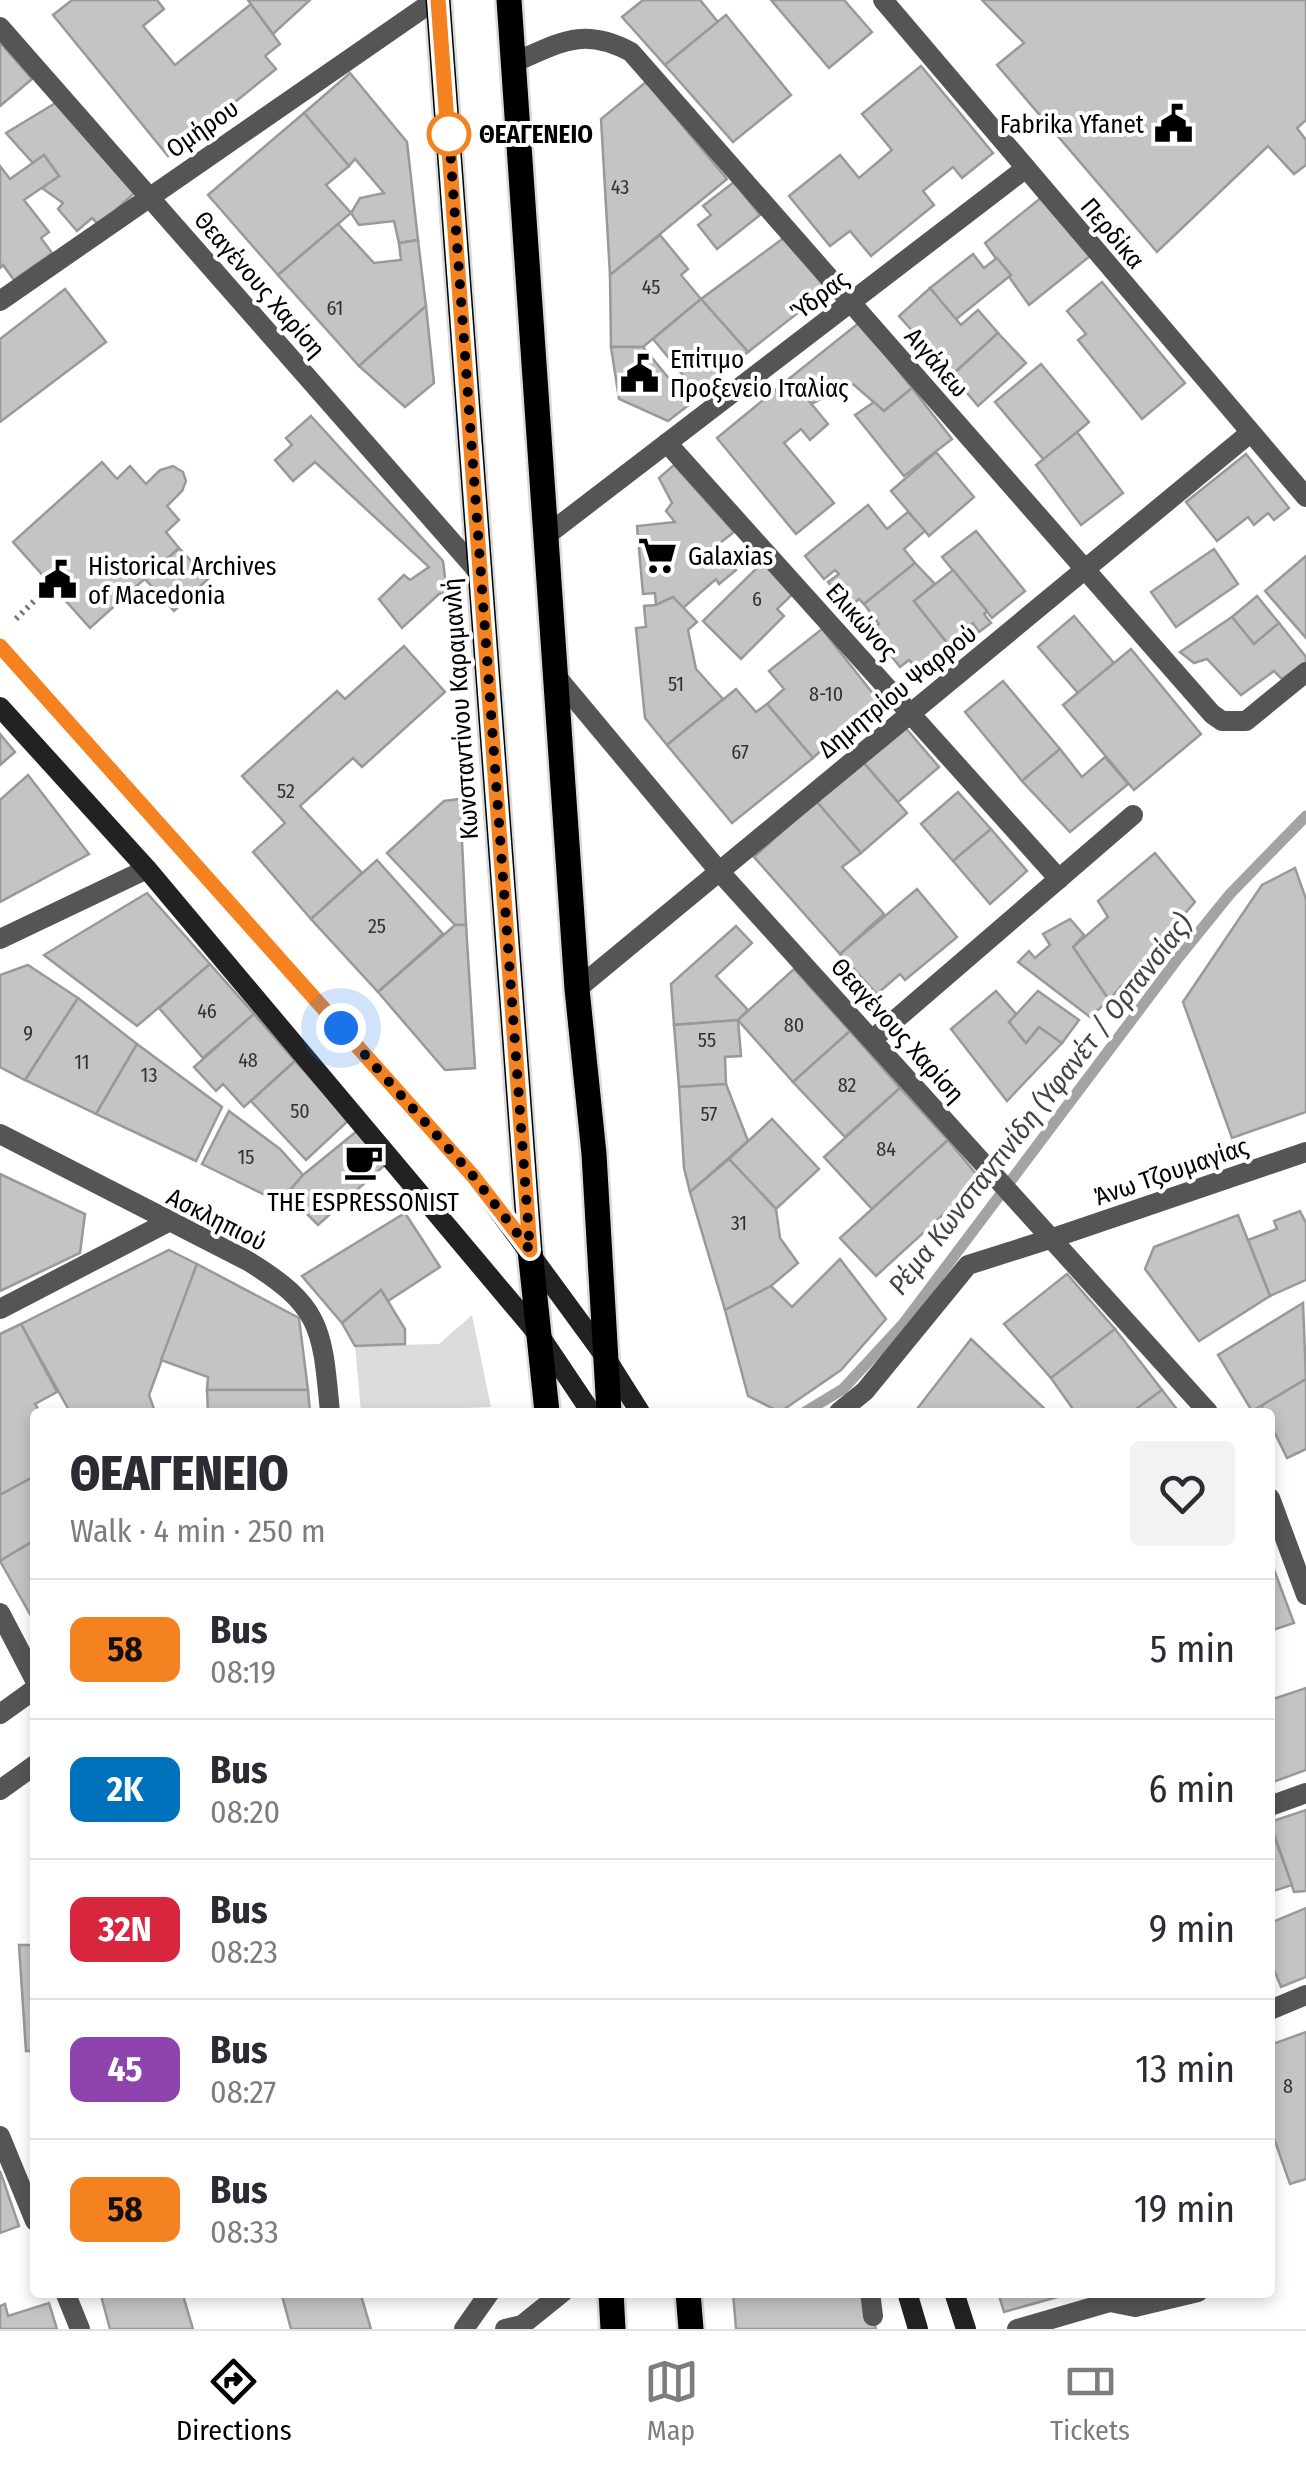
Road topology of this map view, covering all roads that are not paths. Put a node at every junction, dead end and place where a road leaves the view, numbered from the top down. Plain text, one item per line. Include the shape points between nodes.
1 (437, 0) edge
2 (509, 0) edge
3 (883, 0) edge
4 (0, 26) edge
5 (513, 63) junction
6 (1026, 168) junction
7 (150, 195) junction
8 (0, 301) edge
9 (851, 302) junction
10 (1250, 433) junction
11 (667, 444) junction
12 (1306, 497) edge
13 (547, 535) junction
14 (1086, 569) junction
15 (480, 575) junction
16 (0, 646) edge
17 (1306, 672) edge
18 (556, 676) junction
19 (0, 707) edge
20 (910, 712) junction
21 (1133, 815) dead end
22 (147, 869) junction
23 (718, 870) junction
24 (1059, 879) junction
25 (0, 939) edge
26 (577, 989) junction
27 (873, 1040) junction
28 (0, 1134) edge
29 (1306, 1152) edge
30 (168, 1222) junction
31 (1053, 1238) junction
32 (530, 1250) junction
33 (0, 1309) edge
34 (542, 1339) junction
35 (604, 1355) junction
36 (330, 1408) edge
37 (547, 1408) edge
38 (588, 1408) edge
39 (609, 1408) edge
40 (637, 1408) edge
41 (844, 1408) edge
42 (1204, 1408) edge
43 (1275, 1511) edge
44 (1306, 1595) edge
45 (0, 1614) edge
46 (30, 1671) edge
47 (30, 1693) edge
48 (0, 1714) edge
49 (30, 1769) edge
50 (0, 1790) edge
51 (1306, 1793) edge
52 (1275, 1804) edge
53 (1306, 1995) edge
54 (1275, 2008) edge
55 (0, 2136) edge
56 (30, 2208) edge
57 (67, 2298) edge
58 (486, 2298) edge
59 (556, 2298) edge
60 (611, 2298) edge
61 (688, 2298) edge
62 (871, 2298) edge
63 (909, 2298) edge
64 (956, 2298) edge
65 (1106, 2298) edge
66 (1112, 2298) edge
67 (1176, 2298) edge
68 (873, 2316) dead end
69 (80, 2329) edge
70 (464, 2329) edge
71 (505, 2329) edge
72 (613, 2329) edge
73 (691, 2329) edge
74 (918, 2329) edge
75 (966, 2329) edge
76 (1018, 2329) edge

1 - 7 street, Ομήρου
1 - 15 main road, Κωνσταντίνου Καραμανλή
2 - 5 main road
3 - 6 street, Περδίκα
4 - 7 street, Θεαγένους Χαρίση
5 - 9 street, Αιγάλεω via 584,37 631,52
5 - 13 main road
6 - 9 street, Ύδρας
6 - 10 street, Περδίκα
7 - 8 street, Ομήρου
7 - 15 street, Θεαγένους Χαρίση
9 - 11 street, Ύδρας
9 - 14 street, Αιγάλεω
10 - 12 street, Περδίκα
10 - 14 street, Δημητρίου Ψαρρού
11 - 13 street, Ύδρας
11 - 20 street, Ελικώνος
13 - 18 main road
14 - 17 street, Αιγάλεω via 1222,720 1246,721
14 - 20 street, Δημητρίου Ψαρρού
15 - 32 main road, Κωνσταντίνου Καραμανλή
16 - 32 main road via 473,1176
18 - 23 street, Θεαγένους Χαρίση
18 - 26 main road
19 - 22 main road
20 - 23 street, Δημητρίου Ψαρρού
20 - 24 street, Ελικώνος
21 - 24 street
22 - 25 street
22 - 34 main road
23 - 26 street, Δημητρίου Ψαρρού
23 - 27 street, Θεαγένους Χαρίση
24 - 27 street
26 - 35 main road
27 - 31 street, Θεαγένους Χαρίση
28 - 30 street, Ασκληπιού
29 - 31 street, Άνω Τζουμαγίας
30 - 33 street
30 - 36 street, Ασκληπιού via 248,1261 308,1309 322,1343
31 - 41 street, Άνω Τζουμαγίας via 968,1266
31 - 42 street, Θεαγένους Χαρίση
32 - 34 main road, Κωνσταντίνου Καραμανλή
32 - 35 main road
34 - 37 main road, Κωνσταντίνου Καραμανλή
34 - 38 main road
35 - 39 main road
35 - 40 main road
43 - 44 street
45 - 46 street
47 - 48 street
49 - 50 street
51 - 52 street
53 - 54 street
55 - 56 street
57 - 69 street
58 - 70 street
59 - 71 street via 522,2325
60 - 72 main road
61 - 73 main road
62 - 68 street
63 - 74 main road
64 - 75 main road
65 - 76 street
66 - 67 street via 1136,2307

